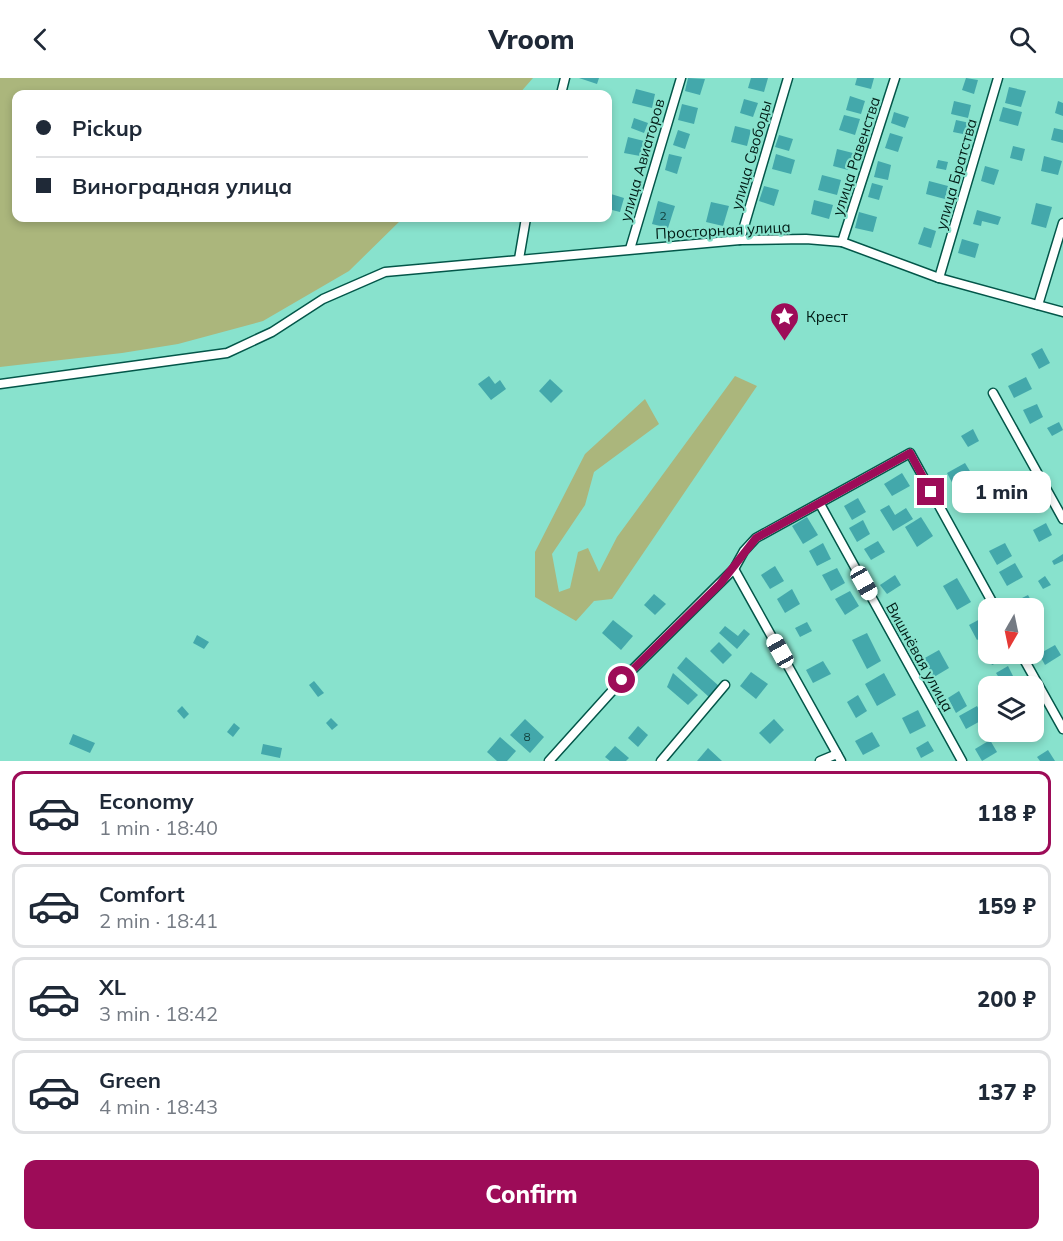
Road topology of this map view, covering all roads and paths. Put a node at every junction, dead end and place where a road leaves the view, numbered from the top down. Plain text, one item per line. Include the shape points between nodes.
1 (681, 78) edge
2 (788, 78) edge
3 (895, 78) edge
4 (998, 78) edge
5 (525, 222) edge
6 (1063, 223) edge
7 (740, 240) junction
8 (842, 243) junction
9 (630, 249) junction
10 (519, 259) junction
11 (939, 278) junction
12 (1038, 305) junction
13 (1063, 312) edge
14 (0, 384) edge
15 (993, 393) dead end
16 (820, 504) junction
17 (1063, 519) edge
18 (734, 569) junction
19 (990, 598) edge
20 (1027, 664) edge
21 (725, 685) dead end
22 (1063, 729) edge
23 (839, 757) edge
24 (549, 761) edge
25 (661, 761) edge
26 (820, 761) edge
27 (962, 761) edge

1 - 9 street, улица Авиаторов
2 - 7 street, улица Свободы
3 - 8 street, улица Равенства
4 - 11 street, улица Братства
5 - 10 street
6 - 12 street
7 - 8 street, Просторная улица
7 - 9 street, Просторная улица
8 - 11 street, Просторная улица
9 - 10 street, Просторная улица
10 - 14 street, Просторная улица via 385,273 323,298 272,332 227,353
11 - 12 street, Просторная улица
12 - 13 street, Просторная улица
15 - 17 street
16 - 18 street via 756,538
16 - 19 street via 910,453
16 - 27 street, Вишнёвая улица
18 - 23 street
18 - 24 street via 622,680
20 - 22 street
21 - 25 street
23 - 26 street

